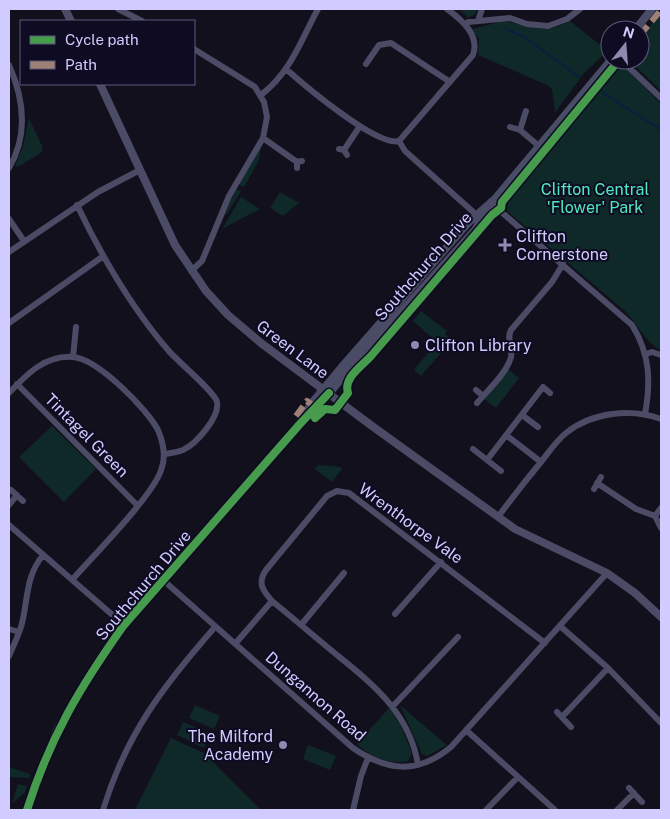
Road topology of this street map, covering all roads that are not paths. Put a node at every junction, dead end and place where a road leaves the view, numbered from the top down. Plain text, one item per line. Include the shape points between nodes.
1 (118, 9) edge
2 (318, 9) edge
3 (447, 9) edge
4 (482, 9) edge
5 (580, 9) edge
6 (652, 9) edge
7 (140, 20) edge
8 (643, 20) edge
9 (478, 21) junction
10 (465, 25) junction
11 (195, 50) edge
12 (366, 64) dead end
13 (9, 65) edge
14 (286, 69) junction
15 (602, 70) edge
16 (632, 70) edge
17 (450, 82) junction
18 (100, 85) edge
19 (261, 95) junction
20 (661, 98) edge
21 (526, 111) dead end
22 (360, 126) junction
23 (510, 127) dead end
24 (520, 130) junction
25 (263, 138) junction
26 (399, 142) junction
27 (540, 147) junction
28 (343, 152) dead end
29 (299, 163) dead end
30 (9, 168) edge
31 (140, 170) junction
32 (491, 204) junction
33 (76, 205) junction
34 (479, 217) junction
35 (9, 219) edge
36 (24, 241) junction
37 (9, 252) edge
38 (102, 257) junction
39 (562, 264) junction
40 (191, 271) junction
41 (9, 323) edge
42 (76, 327) dead end
43 (646, 354) junction
44 (661, 355) edge
45 (73, 357) junction
46 (17, 384) junction
47 (476, 390) dead end
48 (326, 391) junction
49 (9, 392) edge
50 (550, 393) dead end
51 (483, 396) junction
52 (477, 403) dead end
53 (645, 414) junction
54 (522, 415) junction
55 (661, 419) edge
56 (538, 427) dead end
57 (506, 436) junction
58 (473, 449) dead end
59 (164, 454) junction
60 (487, 460) junction
61 (541, 462) junction
62 (501, 471) dead end
63 (597, 483) dead end
64 (11, 490) dead end
65 (17, 495) junction
66 (23, 501) dead end
67 (9, 505) edge
68 (137, 506) junction
69 (661, 508) edge
70 (656, 516) junction
71 (498, 517) junction
72 (9, 525) edge
73 (661, 528) edge
74 (43, 555) junction
75 (441, 562) junction
76 (344, 573) dead end
77 (607, 574) junction
78 (72, 580) junction
79 (163, 580) junction
80 (272, 601) junction
81 (395, 614) dead end
82 (661, 617) edge
83 (124, 625) junction
84 (301, 625) junction
85 (560, 626) junction
86 (215, 627) junction
87 (9, 629) edge
88 (18, 632) junction
89 (458, 637) dead end
90 (545, 642) junction
91 (234, 644) junction
92 (451, 645) junction
93 (456, 650) dead end
94 (9, 656) edge
95 (608, 668) junction
96 (393, 706) junction
97 (557, 712) dead end
98 (562, 718) junction
99 (661, 723) edge
100 (570, 727) dead end
101 (466, 730) junction
102 (368, 758) junction
103 (418, 765) junction
104 (518, 777) junction
105 (642, 802) dead end
106 (28, 810) edge
107 (103, 810) edge
108 (353, 810) edge
109 (486, 810) edge
110 (556, 810) edge
111 (618, 810) edge

1 - 7 street
2 - 14 street
3 - 10 street
4 - 9 street
5 - 9 street via 567,19 548,26 510,18
6 - 8 street
9 - 10 street
10 - 17 street via 473,36 474,50
11 - 19 street via 246,80
12 - 17 street via 379,45 391,43
13 - 30 street via 18,88 23,122
14 - 19 street
14 - 22 street
15 - 27 street, Southchurch Drive
16 - 20 street
17 - 26 street
18 - 31 street, Green Lane
19 - 25 street via 267,117
21 - 24 street
22 - 26 street via 391,142
22 - 28 street
23 - 24 street
24 - 27 street
25 - 29 street
25 - 40 street via 229,196 202,261
26 - 34 street
27 - 32 street, Southchurch Drive
31 - 33 street
31 - 40 street, Green Lane via 175,245
32 - 34 street, Southchurch Drive
32 - 39 street
33 - 36 street
33 - 38 street
34 - 48 street, Southchurch Drive
35 - 36 street
36 - 37 street
38 - 41 street
38 - 59 street via 149,328 217,401 215,416 188,447
39 - 43 street via 627,319
39 - 51 street via 552,282 511,330 508,337 509,363
40 - 48 street, Green Lane via 228,315
42 - 45 street
43 - 44 street
43 - 53 street via 649,376
45 - 46 street via 36,366
45 - 59 street via 84,359 106,372 149,418 159,434
46 - 49 street
46 - 68 street, Tintagel Green
47 - 51 street
48 - 71 street, Green Lane
48 - 79 street, Southchurch Drive via 307,409 299,424
50 - 54 street via 543,388
51 - 52 street
53 - 55 street
53 - 61 street via 618,413 586,422 564,434
54 - 56 street
54 - 57 street
57 - 60 street
57 - 61 street
58 - 60 street
59 - 68 street via 158,481
60 - 62 street
61 - 71 street
63 - 70 street via 636,509
64 - 65 street
65 - 66 street
65 - 67 street
68 - 78 street
69 - 70 street
70 - 73 street
71 - 77 street, Green Lane via 531,538
72 - 74 street
74 - 78 street
74 - 88 street via 28,583
75 - 80 street, Wrenthorpe Vale via 349,493 337,491 327,496 262,575 262,588
75 - 81 street
75 - 90 street, Wrenthorpe Vale
76 - 84 street
77 - 82 street, Green Lane via 635,593
77 - 85 street, Dungannon Road
78 - 83 street
79 - 83 street, Southchurch Drive
79 - 86 street, Dungannon Road
80 - 84 street, Wrenthorpe Vale
80 - 91 street
83 - 106 street, Southchurch Drive via 87,676 64,717 45,758
84 - 96 street, Wrenthorpe Vale via 365,678
85 - 90 street, Dungannon Road
85 - 95 street
86 - 91 street, Dungannon Road
86 - 107 street via 170,679 144,717 120,762
87 - 88 street
88 - 94 street
89 - 92 street
90 - 101 street, Dungannon Road
91 - 102 street, Dungannon Road
92 - 93 street
92 - 96 street
95 - 98 street
95 - 99 street
96 - 103 street, Wrenthorpe Vale via 409,733
97 - 98 street
98 - 100 street
101 - 103 street, Dungannon Road via 440,756
101 - 104 street
102 - 103 street, Dungannon Road via 391,766
102 - 108 street
104 - 109 street
104 - 110 street
105 - 111 street via 632,791

